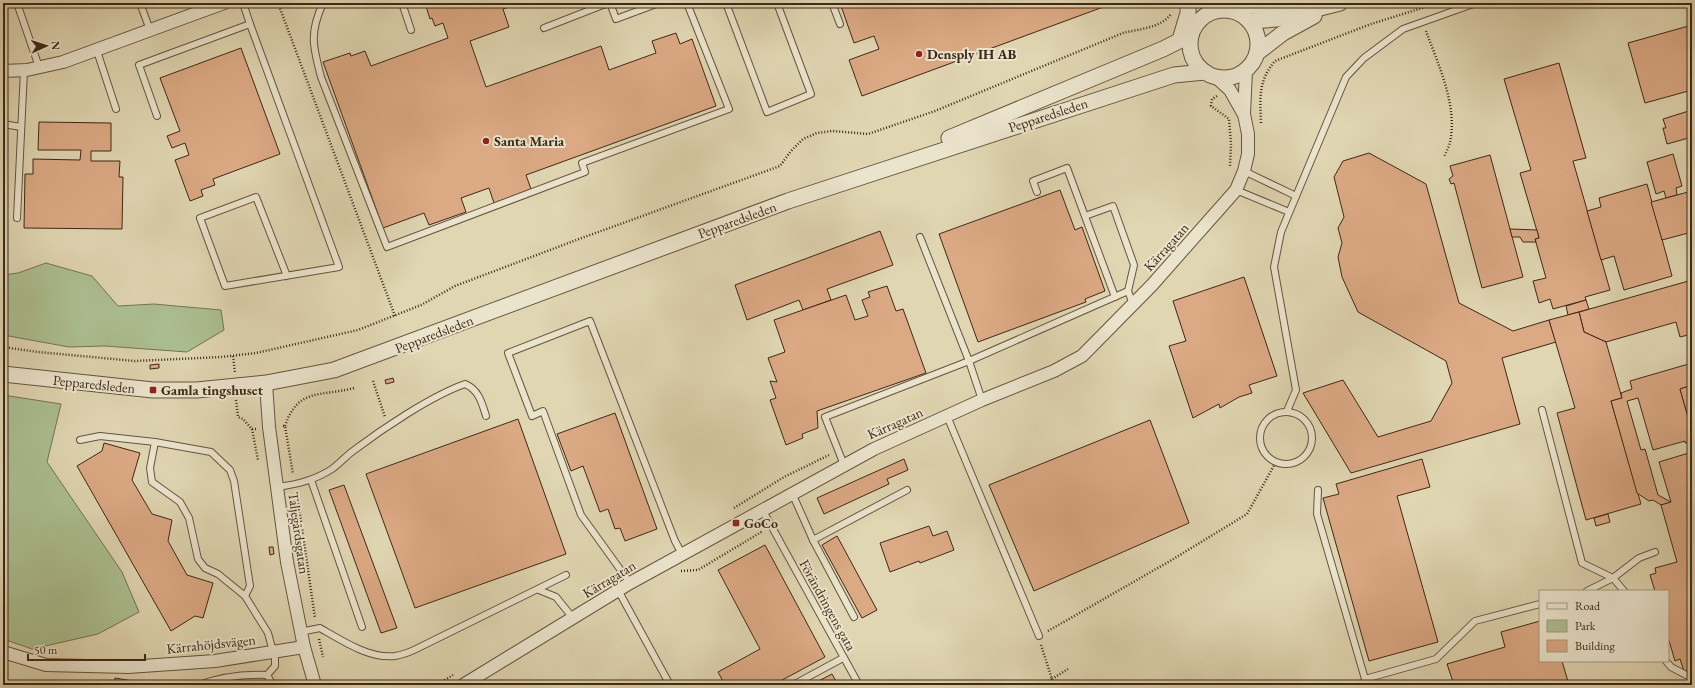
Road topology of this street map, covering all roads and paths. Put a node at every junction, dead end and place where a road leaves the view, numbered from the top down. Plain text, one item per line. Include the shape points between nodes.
1 (17, 3) edge
2 (140, 3) edge
3 (224, 3) edge
4 (243, 3) edge
5 (278, 3) edge
6 (323, 3) edge
7 (402, 3) edge
8 (609, 3) edge
9 (659, 3) edge
10 (687, 3) edge
11 (726, 3) edge
12 (778, 3) edge
13 (832, 3) edge
14 (1188, 3) edge
15 (1233, 3) edge
16 (1438, 3) edge
17 (1476, 3) edge
18 (1335, 5) edge
19 (1203, 10) edge
20 (1174, 11) dead end
21 (1245, 13) edge
22 (250, 24) junction
23 (840, 24) dead end
24 (544, 28) dead end
25 (150, 30) junction
26 (411, 30) dead end
27 (1426, 31) dead end
28 (1185, 37) junction
29 (97, 51) junction
30 (1257, 53) junction
31 (39, 67) junction
32 (24, 70) junction
33 (1246, 70) junction
34 (3, 71) edge
35 (1210, 75) junction
36 (116, 110) dead end
37 (1244, 114) junction
38 (157, 116) dead end
39 (1229, 119) dead end
40 (3, 124) edge
41 (21, 127) junction
42 (1248, 134) junction
43 (1444, 157) dead end
44 (1230, 168) dead end
45 (1244, 171) junction
46 (846, 181) junction
47 (1236, 190) junction
48 (1037, 192) dead end
49 (1296, 196) junction
50 (1289, 212) junction
51 (1085, 216) junction
52 (17, 218) dead end
53 (920, 237) dead end
54 (287, 276) junction
55 (1128, 291) junction
56 (1115, 297) junction
57 (1133, 304) junction
58 (395, 316) junction
59 (3, 347) edge
60 (968, 361) junction
61 (3, 374) edge
62 (374, 381) dead end
63 (266, 383) junction
64 (354, 388) dead end
65 (982, 400) junction
66 (1542, 410) dead end
67 (1287, 411) junction
68 (486, 416) dead end
69 (947, 416) junction
70 (285, 426) dead end
71 (388, 427) junction
72 (80, 440) dead end
73 (155, 442) junction
74 (838, 450) junction
75 (1276, 462) junction
76 (844, 465) junction
77 (311, 480) junction
78 (278, 486) junction
79 (907, 490) dead end
80 (1318, 490) dead end
81 (792, 493) junction
82 (762, 509) junction
83 (731, 510) dead end
84 (771, 526) junction
85 (813, 540) junction
86 (742, 545) dead end
87 (1655, 552) dead end
88 (682, 554) junction
89 (566, 575) dead end
90 (1614, 578) junction
91 (630, 582) junction
92 (539, 590) junction
93 (618, 590) junction
94 (1589, 590) edge
95 (1623, 590) edge
96 (245, 596) junction
97 (1539, 604) edge
98 (854, 617) dead end
99 (573, 618) junction
100 (362, 627) dead end
101 (300, 632) junction
102 (1039, 636) junction
103 (304, 646) junction
104 (3, 652) edge
105 (274, 652) junction
106 (843, 658) junction
107 (1667, 662) edge
108 (1068, 669) dead end
109 (454, 674) dead end
110 (267, 675) junction
111 (1692, 678) edge
112 (1052, 679) junction
113 (481, 680) edge
114 (1365, 682) edge
115 (199, 685) edge
116 (273, 685) edge
117 (315, 685) edge
118 (437, 685) edge
119 (463, 685) edge
120 (670, 685) edge
121 (793, 685) edge
122 (858, 685) edge
123 (1042, 685) edge

1 - 31 lane
2 - 25 lane
3 - 25 street
4 - 22 lane
5 - 58 path
6 - 10 lane via 314,22 314,50 321,77 387,248 585,172 582,163 729,109
7 - 26 lane
8 - 9 lane via 616,19
8 - 24 lane
11 - 12 lane via 767,112 811,94
13 - 23 lane
14 - 28 street
15 - 21 street
16 - 42 path via 1371,24 1275,62 1266,72 1261,88 1262,130
17 - 49 lane via 1403,29 1364,58 1346,77
18 - 21 street via 1254,6
18 - 21 street via 1271,20
18 - 30 street via 1283,33
19 - 21 street via 1224,9
19 - 28 street
20 - 58 path via 1164,22 1123,33 935,111 868,134 832,131 817,133 803,139 780,166 456,286
21 - 30 street via 1258,36
22 - 38 lane via 139,65
22 - 54 lane via 339,267
25 - 29 street
27 - 43 path via 1445,84 1451,114 1450,142
28 - 35 street via 1197,65
28 - 46 street, Pepparedsleden via 1163,49
29 - 31 street
29 - 36 lane
30 - 33 street via 1253,63
31 - 32 street
32 - 34 street
32 - 41 lane
33 - 35 street via 1237,76 1227,78
33 - 37 street, Kärragatan
35 - 37 street, Kärragatan via 1230,90
35 - 46 street, Pepparedsleden via 1174,75
37 - 42 street, Kärragatan
39 - 44 path
40 - 41 lane
41 - 52 lane
42 - 45 street, Kärragatan via 1248,154
45 - 47 street, Kärragatan
45 - 49 lane
46 - 63 street, Pepparedsleden via 334,370
47 - 50 lane
47 - 57 street, Kärragatan
48 - 51 lane via 1033,181 1067,168
49 - 50 lane
50 - 67 lane via 1280,232 1274,267 1296,390
51 - 55 lane via 1113,206 1134,265
51 - 56 lane
53 - 60 lane
54 - 54 lane via 225,286 200,218 256,197
55 - 56 lane
55 - 57 lane
56 - 60 lane
57 - 65 street, Kärragatan via 1082,356 1054,371
58 - 59 path via 358,330 221,357 135,361
60 - 65 lane
60 - 74 lane via 825,417
61 - 63 street, Pepparedsleden via 153,390 197,390
62 - 71 path
63 - 78 street, Taljegårdsgatan via 269,427
64 - 70 path via 312,396 297,402 289,413
65 - 69 street, Kärragatan
66 - 90 lane via 1582,563
67 - 75 lane via 1267,419 1260,434 1263,451
67 - 75 lane via 1305,420 1310,428 1311,445 1301,459 1293,463
68 - 71 lane via 482,401 474,388 465,384 451,389
69 - 76 street, Kärragatan
69 - 102 lane
71 - 77 lane via 332,469
72 - 73 lane via 100,436
73 - 96 lane via 150,468 152,482 180,502 189,518 198,559 205,568 218,574
73 - 96 lane via 211,452 230,470 234,481 250,586
74 - 76 lane
74 - 83 path via 784,477
75 - 102 path via 1247,514
76 - 81 street, Kärragatan
77 - 78 lane
77 - 100 lane
78 - 101 street, Taljegårdsgatan via 287,562
79 - 85 lane
80 - 114 lane via 1317,514
81 - 82 street, Kärragatan
81 - 85 lane
82 - 84 lane, Förändringens gata
82 - 88 street, Kärragatan
84 - 86 path
84 - 106 lane, Förändringens gata
85 - 98 lane
87 - 90 lane via 1639,558
88 - 91 street, Kärragatan
88 - 91 lane via 590,321 508,353 532,416 544,411 581,515
89 - 92 lane
90 - 94 lane
90 - 95 lane
91 - 93 street, Kärragatan
92 - 99 lane via 556,597
92 - 101 lane via 416,649 396,656 379,656 344,642 320,628
93 - 99 street, Kärragatan
93 - 120 lane
96 - 105 lane via 268,633
97 - 114 lane via 1474,621 1436,659
99 - 113 street, Kärragatan
101 - 103 street, Taljegårdsgatan
102 - 112 path
103 - 105 street, Kärrahöjdsvägen
103 - 117 street, Taljegårdsgatan
104 - 105 street, Kärrahöjdsvägen via 46,665 120,667 215,661
105 - 110 lane via 275,666
106 - 121 lane
106 - 122 lane, Förändringens gata
107 - 111 lane
108 - 112 path
109 - 118 path
110 - 115 lane via 246,674 215,679
110 - 116 lane
112 - 123 path
113 - 119 street, Kärragatan

